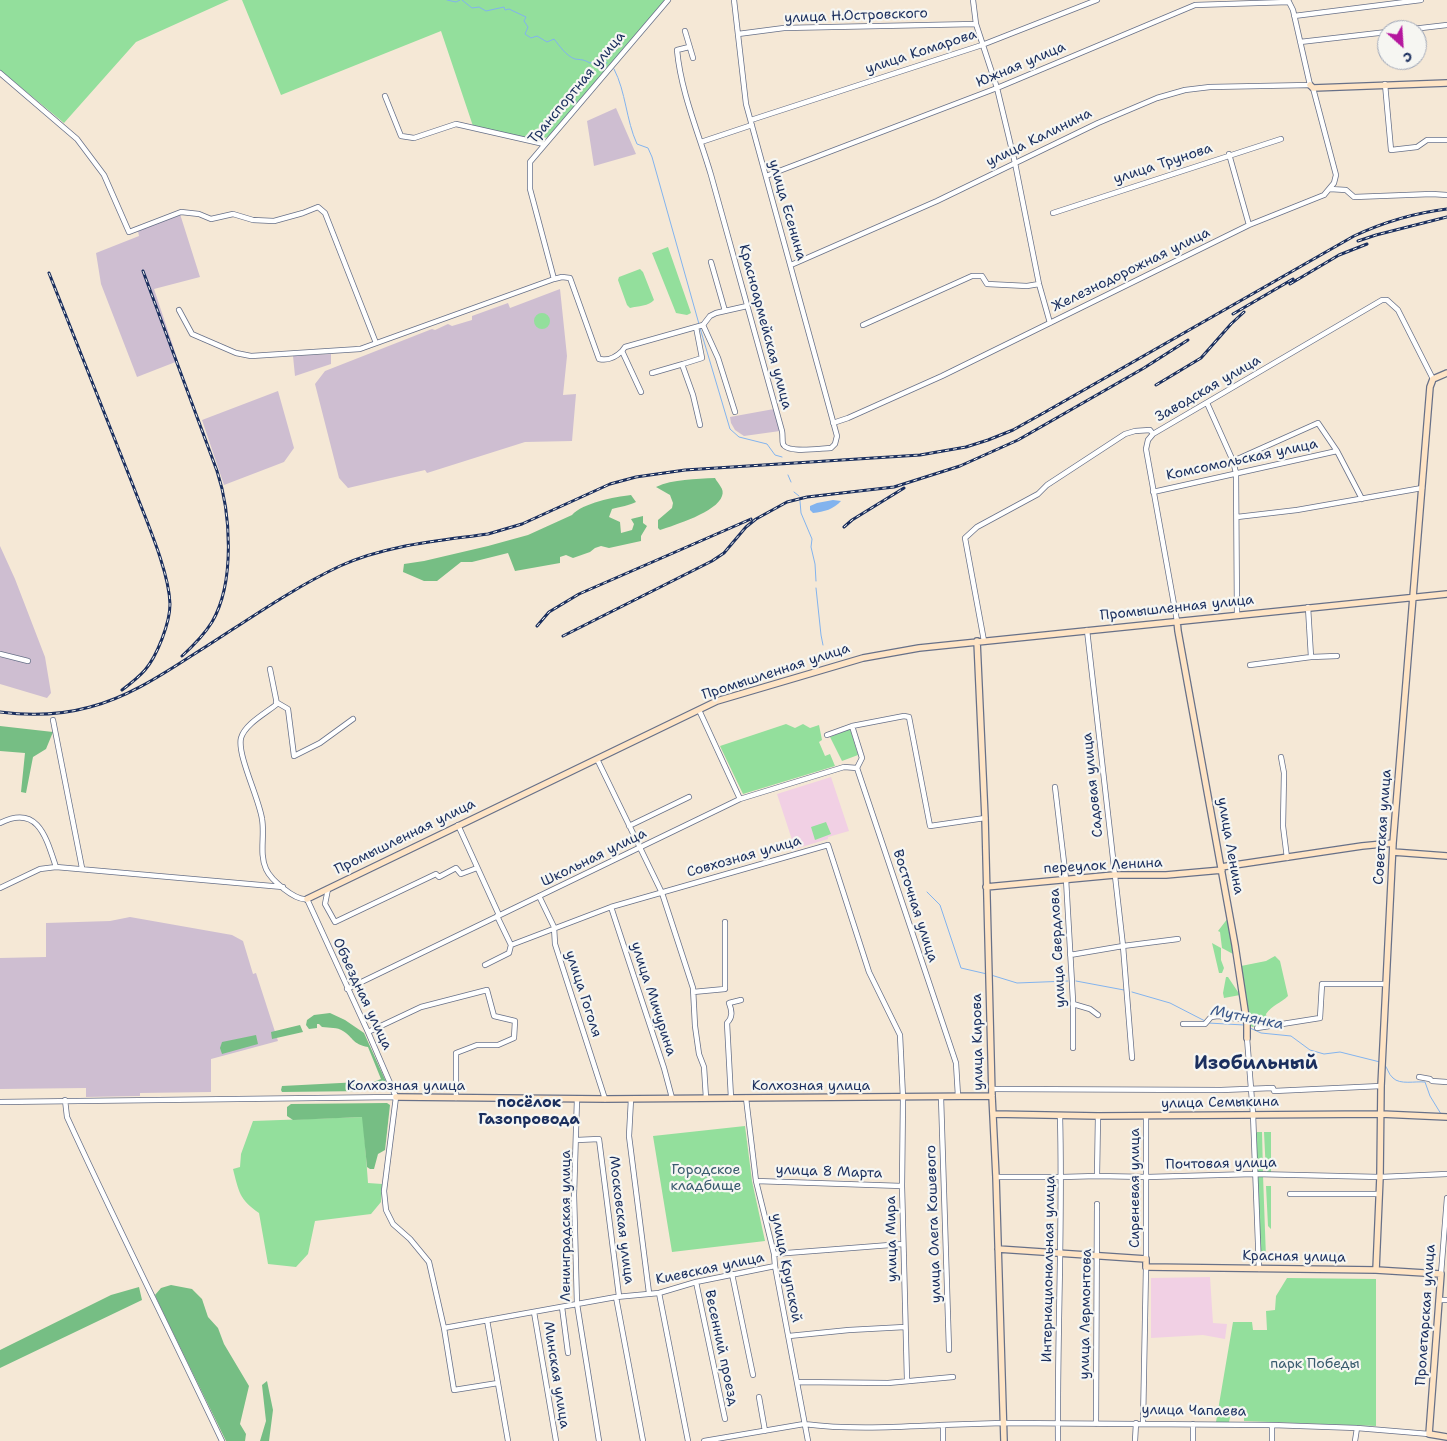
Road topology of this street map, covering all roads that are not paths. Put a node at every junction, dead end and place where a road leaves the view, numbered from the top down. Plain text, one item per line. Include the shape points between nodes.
1 (668, 0) edge
2 (734, 0) edge
3 (973, 0) edge
4 (1097, 0) edge
5 (1421, 0) edge
6 (1289, 1) edge
7 (1294, 16) junction
8 (976, 24) junction
9 (1447, 25) edge
10 (1427, 27) edge
11 (684, 31) dead end
12 (1377, 33) edge
13 (738, 34) junction
14 (1300, 42) junction
15 (982, 44) junction
16 (689, 47) junction
17 (693, 58) dead end
18 (0, 73) edge
19 (1447, 82) edge
20 (1385, 84) junction
21 (1311, 87) junction
22 (996, 88) junction
23 (385, 96) dead end
24 (751, 123) junction
25 (1281, 139) dead end
26 (1447, 140) edge
27 (701, 142) junction
28 (544, 144) junction
29 (1229, 154) junction
30 (1015, 163) junction
31 (766, 176) junction
32 (1330, 189) junction
33 (1447, 195) edge
34 (1053, 213) dead end
35 (1249, 226) junction
36 (711, 262) dead end
37 (791, 265) junction
38 (554, 279) junction
39 (1039, 284) junction
40 (747, 306) junction
41 (179, 310) dead end
42 (725, 311) junction
43 (1050, 323) junction
44 (703, 325) junction
45 (863, 325) dead end
46 (696, 327) junction
47 (376, 342) junction
48 (622, 351) junction
49 (683, 364) junction
50 (652, 373) dead end
51 (1447, 373) edge
52 (1433, 379) junction
53 (641, 392) dead end
54 (1206, 403) junction
55 (734, 412) dead end
56 (833, 423) junction
57 (700, 425) dead end
58 (1153, 434) junction
59 (1337, 451) junction
60 (1233, 461) junction
61 (1236, 473) junction
62 (1422, 488) junction
63 (1153, 492) junction
64 (1362, 499) junction
65 (1237, 517) junction
66 (965, 538) joint
67 (1447, 594) edge
68 (1414, 596) junction
69 (1308, 607) junction
70 (1237, 615) junction
71 (1178, 621) junction
72 (1087, 630) junction
73 (981, 641) junction
74 (0, 654) edge
75 (1337, 656) dead end
76 (1312, 657) junction
77 (28, 661) dead end
78 (1250, 664) dead end
79 (270, 669) dead end
80 (276, 702) junction
81 (699, 710) junction
82 (353, 719) dead end
83 (53, 720) dead end
84 (852, 726) junction
85 (827, 734) dead end
86 (1281, 757) dead end
87 (597, 759) junction
88 (857, 768) junction
89 (1055, 787) dead end
90 (689, 797) dead end
91 (740, 799) junction
92 (985, 818) junction
93 (0, 823) edge
94 (458, 825) junction
95 (629, 826) junction
96 (1393, 843) junction
97 (640, 848) junction
98 (1393, 852) junction
99 (1447, 856) edge
100 (1287, 858) junction
101 (56, 866) junction
102 (82, 868) junction
103 (478, 868) junction
104 (1222, 869) junction
105 (1114, 875) junction
106 (1066, 879) junction
107 (283, 887) junction
108 (986, 887) junction
109 (0, 888) edge
110 (328, 889) junction
111 (662, 892) junction
112 (538, 896) junction
113 (306, 899) junction
114 (611, 907) junction
115 (498, 916) junction
116 (725, 922) dead end
117 (554, 927) junction
118 (1178, 939) dead end
119 (511, 945) junction
120 (1123, 946) junction
121 (1070, 955) junction
122 (485, 965) dead end
123 (1386, 984) junction
124 (347, 989) junction
125 (693, 992) junction
126 (741, 1000) dead end
127 (1073, 1004) junction
128 (1098, 1015) dead end
129 (1183, 1024) dead end
130 (1247, 1024) junction
131 (1257, 1028) dead end
132 (898, 1030) joint
133 (368, 1032) junction
134 (1247, 1038) joint
135 (1073, 1048) dead end
136 (1132, 1058) dead end
137 (1419, 1077) dead end
138 (1447, 1082) edge
139 (1381, 1086) junction
140 (993, 1089) junction
141 (1251, 1089) junction
142 (958, 1096) junction
143 (992, 1096) junction
144 (396, 1097) junction
145 (941, 1097) junction
146 (456, 1098) junction
147 (672, 1098) junction
148 (706, 1098) junction
149 (731, 1098) junction
150 (746, 1098) junction
151 (903, 1098) junction
152 (577, 1099) junction
153 (605, 1099) junction
154 (631, 1099) junction
155 (64, 1100) junction
156 (0, 1102) edge
157 (993, 1114) junction
158 (1253, 1114) junction
159 (1381, 1114) junction
160 (1060, 1116) junction
161 (1098, 1116) junction
162 (1146, 1116) junction
163 (1447, 1117) edge
164 (577, 1140) junction
165 (1254, 1174) junction
166 (1447, 1174) edge
167 (1097, 1176) junction
168 (996, 1177) junction
169 (1062, 1177) junction
170 (1147, 1177) junction
171 (1380, 1177) junction
172 (756, 1181) junction
173 (902, 1186) junction
174 (1290, 1194) dead end
175 (1379, 1194) junction
176 (1447, 1198) edge
177 (1098, 1204) dead end
178 (903, 1244) junction
179 (998, 1249) junction
180 (774, 1254) junction
181 (1059, 1254) junction
182 (1098, 1256) junction
183 (1146, 1259) junction
184 (774, 1266) junction
185 (1146, 1267) junction
186 (1259, 1269) junction
187 (1376, 1270) junction
188 (732, 1274) junction
189 (1441, 1274) junction
190 (696, 1282) junction
191 (649, 1293) junction
192 (659, 1293) junction
193 (618, 1297) junction
194 (1439, 1300) junction
195 (1447, 1300) edge
196 (577, 1304) junction
197 (562, 1307) junction
198 (534, 1312) junction
199 (488, 1320) junction
200 (905, 1327) junction
201 (444, 1328) junction
202 (788, 1336) junction
203 (949, 1350) dead end
204 (568, 1352) dead end
205 (753, 1375) dead end
206 (953, 1377) dead end
207 (907, 1380) junction
208 (798, 1382) junction
209 (498, 1383) junction
210 (759, 1396) dead end
211 (725, 1419) dead end
212 (1003, 1423) junction
213 (1058, 1423) junction
214 (1136, 1423) junction
215 (1143, 1423) junction
216 (804, 1424) junction
217 (1096, 1424) junction
218 (1193, 1424) junction
219 (1272, 1424) junction
220 (942, 1425) junction
221 (1357, 1428) junction
222 (765, 1430) junction
223 (1426, 1434) junction
224 (1447, 1437) edge
225 (222, 1441) edge
226 (508, 1441) edge
227 (556, 1441) edge
228 (599, 1441) edge
229 (643, 1441) edge
230 (688, 1441) edge
231 (704, 1441) edge
232 (808, 1441) edge
233 (943, 1441) edge
234 (1004, 1441) edge
235 (1058, 1441) edge
236 (1135, 1441) edge
237 (1193, 1441) edge
238 (1272, 1441) edge
239 (1355, 1441) edge
240 (1423, 1441) edge

1 - 28 street, Транспортная улица
2 - 13 street, улица Есенина
3 - 8 street
4 - 15 street, улица Комарова
5 - 7 street
6 - 7 street
6 - 22 street, Южная улица via 1195,5
7 - 14 street
8 - 13 street, улица Н.Островского via 784,28
8 - 15 street
9 - 10 street
11 - 16 street
12 - 14 street
13 - 24 street, улица Есенина
14 - 21 street
15 - 22 street
15 - 24 street, улица Комарова
16 - 17 street
16 - 27 street, Красноармейская улица via 677,50 679,72
18 - 47 street via 77,139 104,175 129,232 181,212 211,219 233,214 253,220 274,221 318,207 325,213
19 - 20 street, улица Калинина
20 - 21 street, улица Калинина
20 - 26 street via 1391,150 1417,146 1427,140
21 - 30 street, улица Калинина via 1184,90 1098,123
21 - 32 street via 1336,175
22 - 30 street
22 - 31 street, Южная улица
23 - 28 street via 401,136 414,138 456,124
24 - 27 street, улица Комарова
24 - 31 street, улица Есенина
25 - 29 street, улица Трунова
27 - 40 street, Красноармейская улица
28 - 38 street, Транспортная улица via 530,162 530,189
29 - 34 street, улица Трунова
29 - 35 street
30 - 37 street, улица Калинина
30 - 39 street
31 - 37 street, улица Есенина
32 - 33 street via 1346,190 1354,197
32 - 35 street, Железнодорожная улица via 1324,195
35 - 43 street, Железнодорожная улица
36 - 42 street
37 - 56 street, улица Есенина
38 - 47 street
38 - 48 street via 570,278 599,359 616,357
39 - 43 street
39 - 45 street via 987,284 982,276 972,276
40 - 42 street
40 - 56 street, Красноармейская улица via 783,444 794,450 831,448 837,436
41 - 47 street via 192,334 251,356 360,349
42 - 44 street via 710,316
43 - 56 street, Железнодорожная улица via 942,376
44 - 46 street
44 - 55 street via 718,358
46 - 48 street via 625,347
46 - 49 street via 702,358
48 - 53 street
49 - 50 street
49 - 57 street
51 - 52 street
52 - 54 street, Заводская улица via 1398,310 1387,300 1382,300
52 - 62 street, Советская улица
54 - 58 street, Заводская улица
54 - 60 street
58 - 63 street, улица Ленина via 1146,448
58 - 66 street, Заводская улица via 1150,430 1125,434 1038,494 977,527
59 - 60 street, Комсомольская улица via 1318,423
59 - 61 street, Комсомольская улица
59 - 64 street, Комсомольская улица
60 - 61 street
61 - 63 street, Комсомольская улица
61 - 65 street
62 - 64 street
62 - 68 street, Советская улица
63 - 71 street, улица Ленина
64 - 65 street
65 - 70 street
66 - 73 street, улица Кирова
67 - 68 street, Промышленная улица
68 - 69 street, Промышленная улица
68 - 96 street, Советская улица
69 - 70 street, Промышленная улица
69 - 76 street
70 - 71 street, Промышленная улица
71 - 72 street, Промышленная улица
71 - 104 street, улица Ленина
72 - 73 street, Промышленная улица
72 - 105 street, Садовая улица
73 - 81 street, Промышленная улица via 863,658 717,701
73 - 92 street, улица Кирова
74 - 77 street
75 - 76 street
76 - 78 street
79 - 80 street
80 - 82 street via 288,709 294,756 320,743
80 - 107 street via 246,729 241,738 241,749 262,820 263,859 272,877
81 - 87 street, Промышленная улица
81 - 91 street
83 - 102 street
84 - 85 street
84 - 88 street, Восточная улица via 862,758
84 - 92 street via 909,717 930,826
86 - 100 street
87 - 94 street, Промышленная улица
87 - 95 street
88 - 91 street, Школьная улица via 844,767
88 - 142 street, Восточная улица via 956,1063
89 - 106 street, улица Свердлова
90 - 95 street
91 - 97 street, Школьная улица
92 - 108 street, улица Кирова
93 - 101 street via 12,817 33,819
94 - 103 street
94 - 110 street, Промышленная улица
95 - 97 street
96 - 98 street, Советская улица
96 - 100 street, переулок Ленина
97 - 111 street
97 - 112 street, Школьная улица
98 - 99 street
98 - 123 street, Советская улица
100 - 104 street, переулок Ленина
101 - 102 street
101 - 109 street via 40,868
102 - 107 street
103 - 110 street via 461,874 456,868 439,877 436,874 335,922 325,904
103 - 115 street
104 - 105 street, переулок Ленина via 1166,875
104 - 130 street, улица Ленина
105 - 106 street, переулок Ленина
105 - 120 street, Садовая улица
106 - 108 street, переулок Ленина
106 - 121 street, улица Свердлова
107 - 113 street via 300,900
108 - 140 street, улица Кирова
110 - 113 street, Промышленная улица
111 - 114 street, Совхозная улица
111 - 125 street
111 - 132 street, Совхозная улица via 828,845 869,972
112 - 115 street, Школьная улица
112 - 117 street, улица Гоголя
113 - 124 street, Объездная улица
114 - 117 street, Совхозная улица
114 - 147 street, улица Мичурина
115 - 119 street
115 - 124 street, Школьная улица
116 - 125 street via 724,989
117 - 119 street, Совхозная улица
117 - 153 street, улица Гоголя via 555,944
118 - 120 street
119 - 122 street, Совхозная улица via 509,953
120 - 121 street
120 - 136 street, Садовая улица
121 - 127 street, улица Свердлова
123 - 131 street via 1322,984 1320,1018
123 - 139 street, Советская улица
124 - 133 street, Объездная улица
125 - 148 street
126 - 149 street via 729,1003 732,1011 728,1023
127 - 128 street
127 - 135 street, улица Свердлова
129 - 130 street via 1205,1024 1211,1017 1218,1016
130 - 134 street, улица Ленина
132 - 151 street, улица Мира via 902,1050
133 - 144 street, Объездная улица
133 - 146 street via 421,1007 487,990 494,1016 515,1021 514,1038 498,1045 477,1045 456,1053
134 - 141 street, улица Ленина
137 - 138 street
139 - 141 street via 1274,1091 1273,1088
139 - 159 street, Советская улица
140 - 141 street
140 - 143 street, улица Кирова
141 - 158 street, улица Ленина
142 - 143 street, Колхозная улица
142 - 145 street, Колхозная улица
143 - 157 street, улица Кирова
144 - 146 street, Колхозная улица
144 - 155 street, Колхозная улица
144 - 201 street via 384,1191 386,1210 393,1224 429,1262
145 - 151 street, Колхозная улица
145 - 203 street, улица Олега Кошевого
146 - 152 street, Колхозная улица
147 - 148 street, Колхозная улица
147 - 154 street, Колхозная улица
148 - 149 street, Колхозная улица
149 - 150 street, Колхозная улица
150 - 151 street, Колхозная улица
150 - 172 street, улица Крупской
151 - 173 street, улица Мира
152 - 153 street, Колхозная улица
152 - 164 street, Ленинградская улица
153 - 154 street, Колхозная улица
154 - 191 street via 629,1136
155 - 156 street, Колхозная улица
155 - 225 street via 67,1117
157 - 160 street, улица Семыкина
157 - 168 street, улица Кирова
158 - 159 street, улица Семыкина
158 - 162 street, улица Семыкина
158 - 165 street, улица Ленина
159 - 163 street, улица Семыкина
159 - 171 street, Советская улица
160 - 161 street, улица Семыкина
160 - 169 street, Интернациональная улица
161 - 162 street, улица Семыкина
161 - 167 street
162 - 170 street, Сиреневая улица
164 - 193 street, Московская улица via 599,1139
164 - 196 street, Ленинградская улица via 574,1195
165 - 170 street, Почтовая улица
165 - 171 street, Почтовая улица
165 - 186 street, улица Ленина
166 - 171 street, Почтовая улица
167 - 169 street, Почтовая улица
167 - 170 street, Почтовая улица
168 - 169 street, Почтовая улица
168 - 179 street, улица Кирова
169 - 181 street, Интернациональная улица
170 - 183 street, Сиреневая улица
171 - 175 street, Советская улица
172 - 173 street, улица 8 Марта
172 - 180 street, улица Крупской
173 - 178 street, улица Мира
174 - 175 street
175 - 187 street, Советская улица
176 - 189 street, Пролетарская улица
177 - 182 street, улица Лермонтова
178 - 180 street
178 - 200 street, улица Мира
179 - 181 street
179 - 212 street, улица Кирова
180 - 184 street, улица Крупской
181 - 182 street
181 - 213 street, Интернациональная улица
182 - 183 street
182 - 217 street, улица Лермонтова
183 - 185 street
184 - 188 street, Киевская улица
184 - 202 street, улица Крупской
185 - 186 street, Красная улица
185 - 215 street, Сиреневая улица
186 - 187 street, Красная улица
187 - 189 street, Красная улица
188 - 190 street, Киевская улица
188 - 205 street
189 - 194 street, Пролетарская улица
190 - 192 street, Киевская улица
190 - 211 street, Весенний проезд
191 - 192 street, Киевская улица
191 - 193 street, Киевская улица
192 - 230 street
193 - 196 street, Киевская улица
193 - 229 street, Московская улица
194 - 195 street
194 - 223 street, Пролетарская улица
196 - 197 street, Киевская улица
196 - 228 street, Ленинградская улица
197 - 198 street, Киевская улица
197 - 204 street
198 - 199 street, Киевская улица
198 - 227 street, Минская улица
199 - 201 street, Киевская улица
199 - 209 street
200 - 202 street
200 - 207 street, улица Мира
201 - 209 street via 454,1390
202 - 208 street, улица Крупской
206 - 207 street
207 - 208 street via 888,1383
208 - 216 street, улица Крупской
209 - 226 street
210 - 222 street
212 - 213 street, улица Чапаева
212 - 220 street, улица Чапаева
212 - 234 street, улица Кирова
213 - 217 street, улица Чапаева
213 - 235 street, Интернациональная улица
214 - 215 street, улица Чапаева
214 - 217 street, улица Чапаева
214 - 236 street
215 - 218 street, улица Чапаева
216 - 220 street, улица Чапаева
216 - 222 street
216 - 232 street, улица Крупской
218 - 219 street, улица Чапаева
218 - 237 street
219 - 221 street, улица Чапаева
219 - 238 street
220 - 233 street
221 - 223 street, улица Чапаева
221 - 239 street
222 - 231 street
223 - 224 street, улица Чапаева
223 - 240 street, Пролетарская улица

